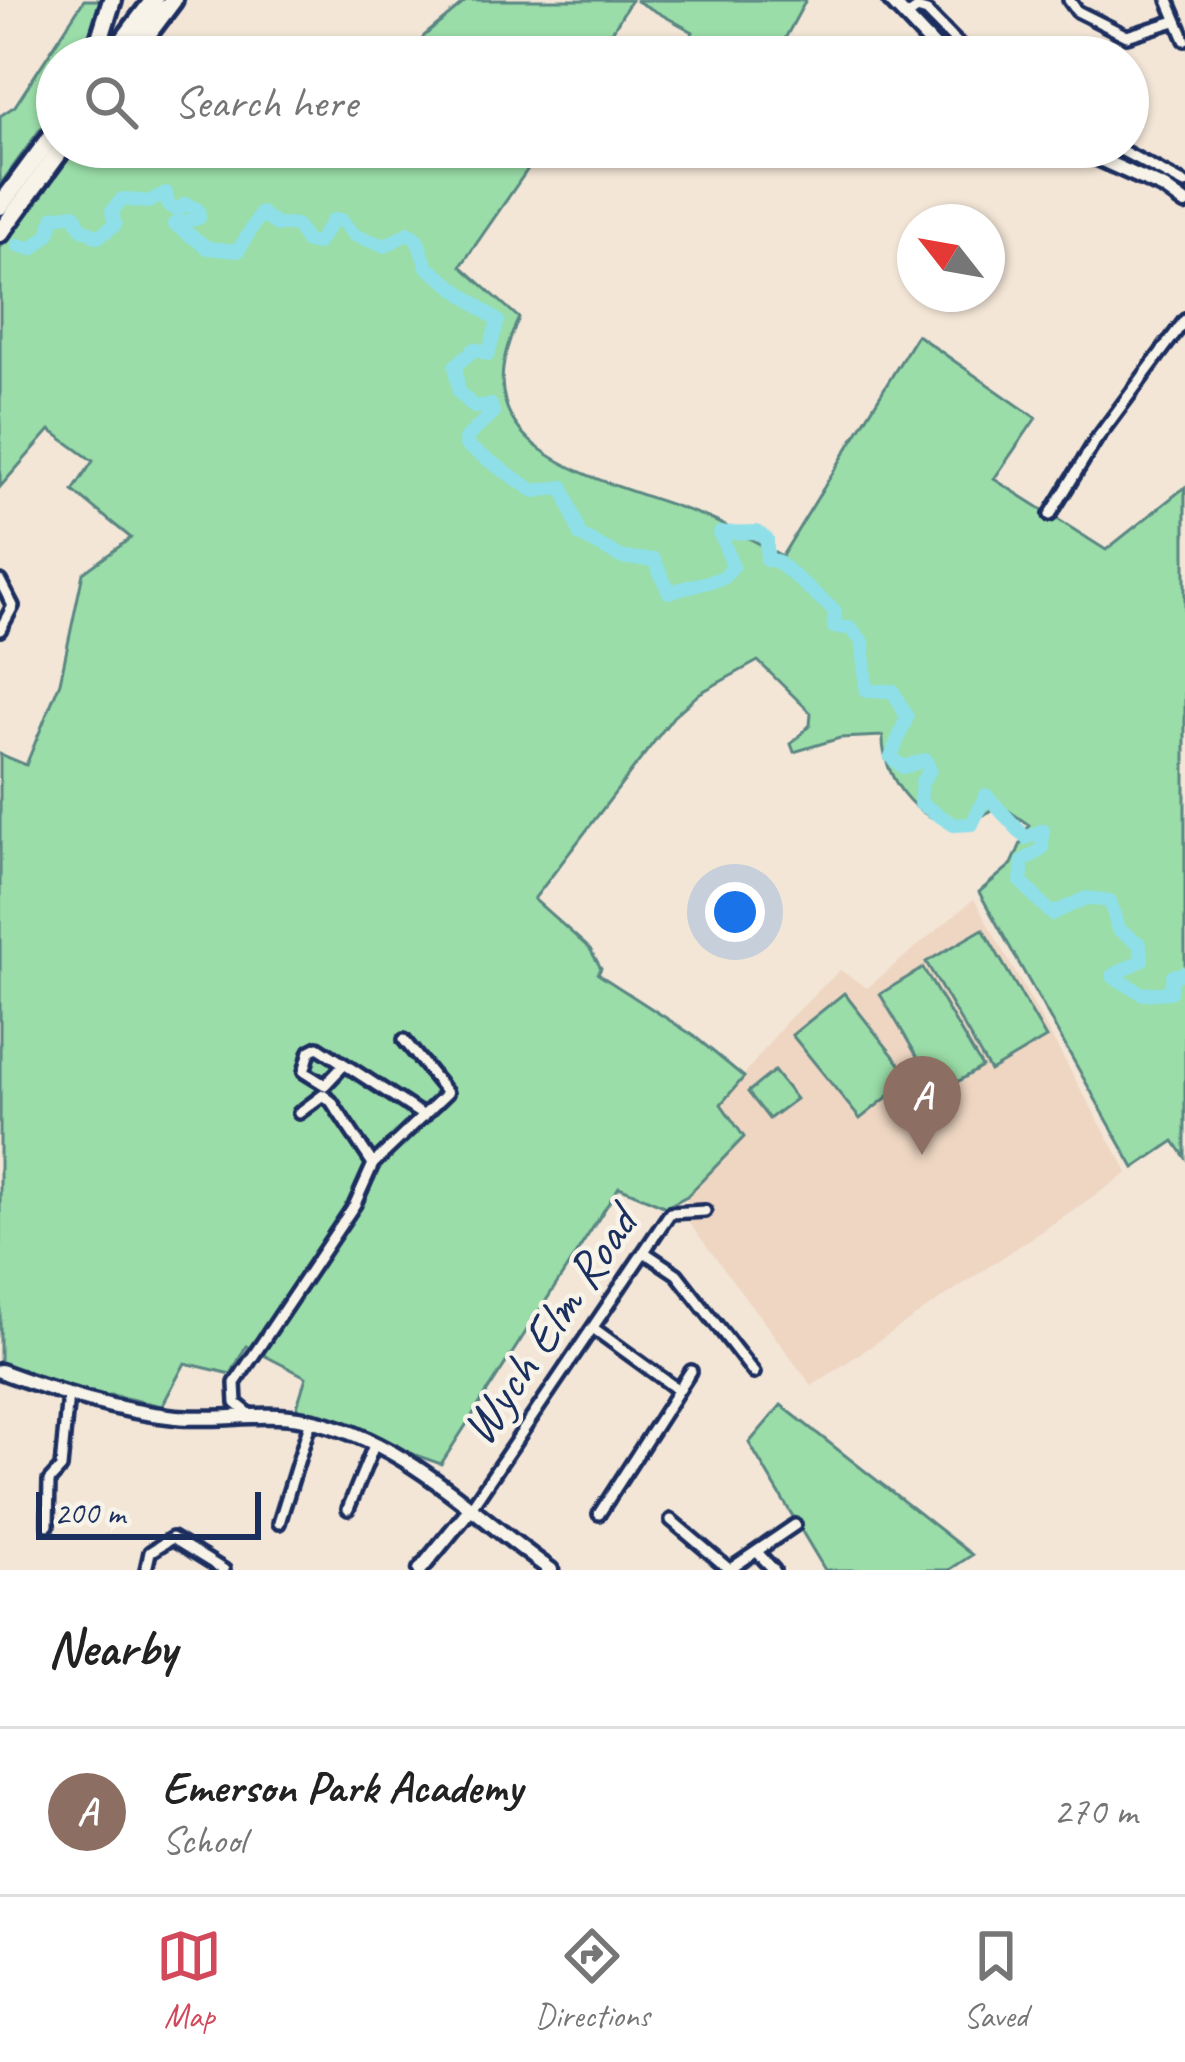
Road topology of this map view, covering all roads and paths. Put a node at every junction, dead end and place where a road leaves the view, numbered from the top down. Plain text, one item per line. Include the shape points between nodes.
1 (112, 0) edge
2 (154, 0) edge
3 (172, 0) edge
4 (890, 0) edge
5 (1069, 0) edge
6 (1168, 0) edge
7 (906, 16) junction
8 (1175, 21) junction
9 (101, 36) edge
10 (127, 36) edge
11 (145, 36) edge
12 (925, 36) edge
13 (950, 36) edge
14 (1185, 40) edge
15 (36, 158) edge
16 (1149, 165) edge
17 (48, 168) edge
18 (1120, 168) edge
19 (1185, 184) edge
20 (1185, 203) edge
21 (0, 206) edge
22 (0, 232) edge
23 (1185, 320) edge
24 (1050, 515) dead end
25 (0, 580) edge
26 (0, 630) edge
27 (404, 1040) dead end
28 (344, 1065) junction
29 (299, 1113) dead end
30 (424, 1116) junction
31 (373, 1163) junction
32 (705, 1211) dead end
33 (644, 1252) junction
34 (593, 1328) junction
35 (691, 1371) dead end
36 (754, 1373) dead end
37 (2, 1376) edge
38 (677, 1390) junction
39 (68, 1394) junction
40 (236, 1403) junction
41 (222, 1417) junction
42 (253, 1417) junction
43 (310, 1420) junction
44 (375, 1443) junction
45 (348, 1509) dead end
46 (470, 1509) junction
47 (598, 1514) dead end
48 (671, 1520) dead end
49 (279, 1523) dead end
50 (48, 1525) dead end
51 (795, 1525) dead end
52 (757, 1552) junction
53 (146, 1570) edge
54 (224, 1570) edge
55 (420, 1570) edge
56 (551, 1570) edge
57 (730, 1570) edge
58 (774, 1570) edge

1 - 9 highway
2 - 10 highway
3 - 11 highway
4 - 7 street
5 - 8 street via 1126,36
6 - 8 street
7 - 12 street
7 - 13 street via 927,12
8 - 14 street
15 - 21 highway
16 - 19 street
17 - 22 highway
18 - 20 street
23 - 24 street
25 - 26 street via 13,606
27 - 30 street via 447,1088
28 - 28 street via 318,1047 304,1072 325,1085
28 - 30 street
29 - 31 street via 322,1095 331,1101
30 - 31 street
31 - 40 street via 355,1204 235,1383
32 - 33 street, Wych Elm Road via 670,1213
33 - 34 street, Wych Elm Road
33 - 36 street via 677,1274
34 - 38 street
34 - 46 street, Wych Elm Road
35 - 38 street
37 - 39 street
38 - 47 street
39 - 41 street via 179,1418
39 - 50 street
40 - 41 street
40 - 42 street
41 - 42 street
42 - 43 street
43 - 44 street
43 - 49 street
44 - 45 street
44 - 46 street
46 - 55 street
46 - 56 street
48 - 57 street
51 - 52 street
52 - 57 street
52 - 58 street
53 - 54 street via 150,1552 172,1538

